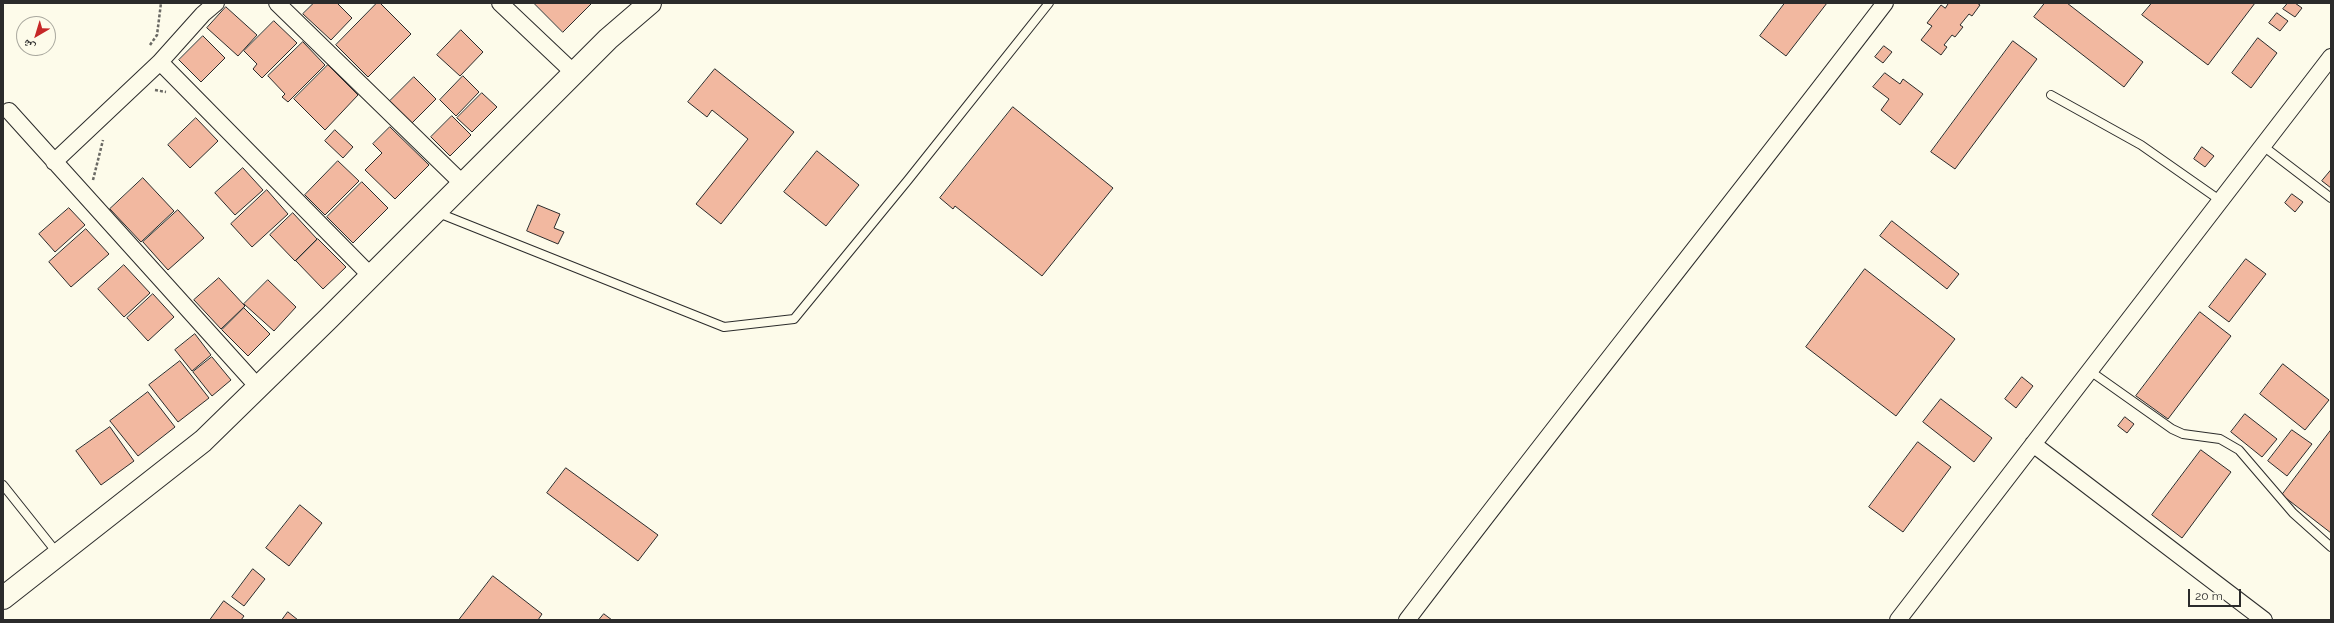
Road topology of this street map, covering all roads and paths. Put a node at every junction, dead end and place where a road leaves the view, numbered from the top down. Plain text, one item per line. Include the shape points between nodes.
1 (161, 3) edge
2 (216, 3) edge
3 (276, 3) edge
4 (500, 3) edge
5 (650, 3) edge
6 (1049, 3) edge
7 (1885, 3) edge
8 (146, 51) dead end
9 (2331, 57) edge
10 (160, 62) junction
11 (574, 73) junction
12 (154, 90) dead end
13 (172, 93) dead end
14 (2051, 95) dead end
15 (9, 111) dead end
16 (103, 138) dead end
17 (2263, 146) junction
18 (54, 162) junction
19 (463, 184) junction
20 (2331, 198) edge
21 (88, 199) junction
22 (2221, 201) junction
23 (436, 212) junction
24 (371, 276) junction
25 (2090, 371) junction
26 (258, 387) junction
27 (2033, 444) junction
28 (3, 485) edge
29 (2331, 547) edge
30 (59, 554) junction
31 (3, 598) edge
32 (1407, 620) edge
33 (1898, 620) edge
34 (2264, 620) edge

1 - 8 path via 157,35
2 - 10 street
3 - 19 street
4 - 11 street
5 - 11 street
6 - 23 lane via 794,319 724,327
7 - 32 street
9 - 17 street
10 - 18 street
10 - 24 street
11 - 19 street
12 - 13 path
14 - 22 lane via 2141,145
15 - 18 street
16 - 21 path
17 - 20 lane
17 - 22 street
18 - 21 street
19 - 23 street
21 - 26 street
22 - 25 street
23 - 24 street
24 - 26 street
25 - 27 street
25 - 29 lane via 2172,429 2183,434 2220,439 2238,450 2293,513
26 - 30 street via 202,441
27 - 33 street
27 - 34 street
28 - 30 lane
30 - 31 street

